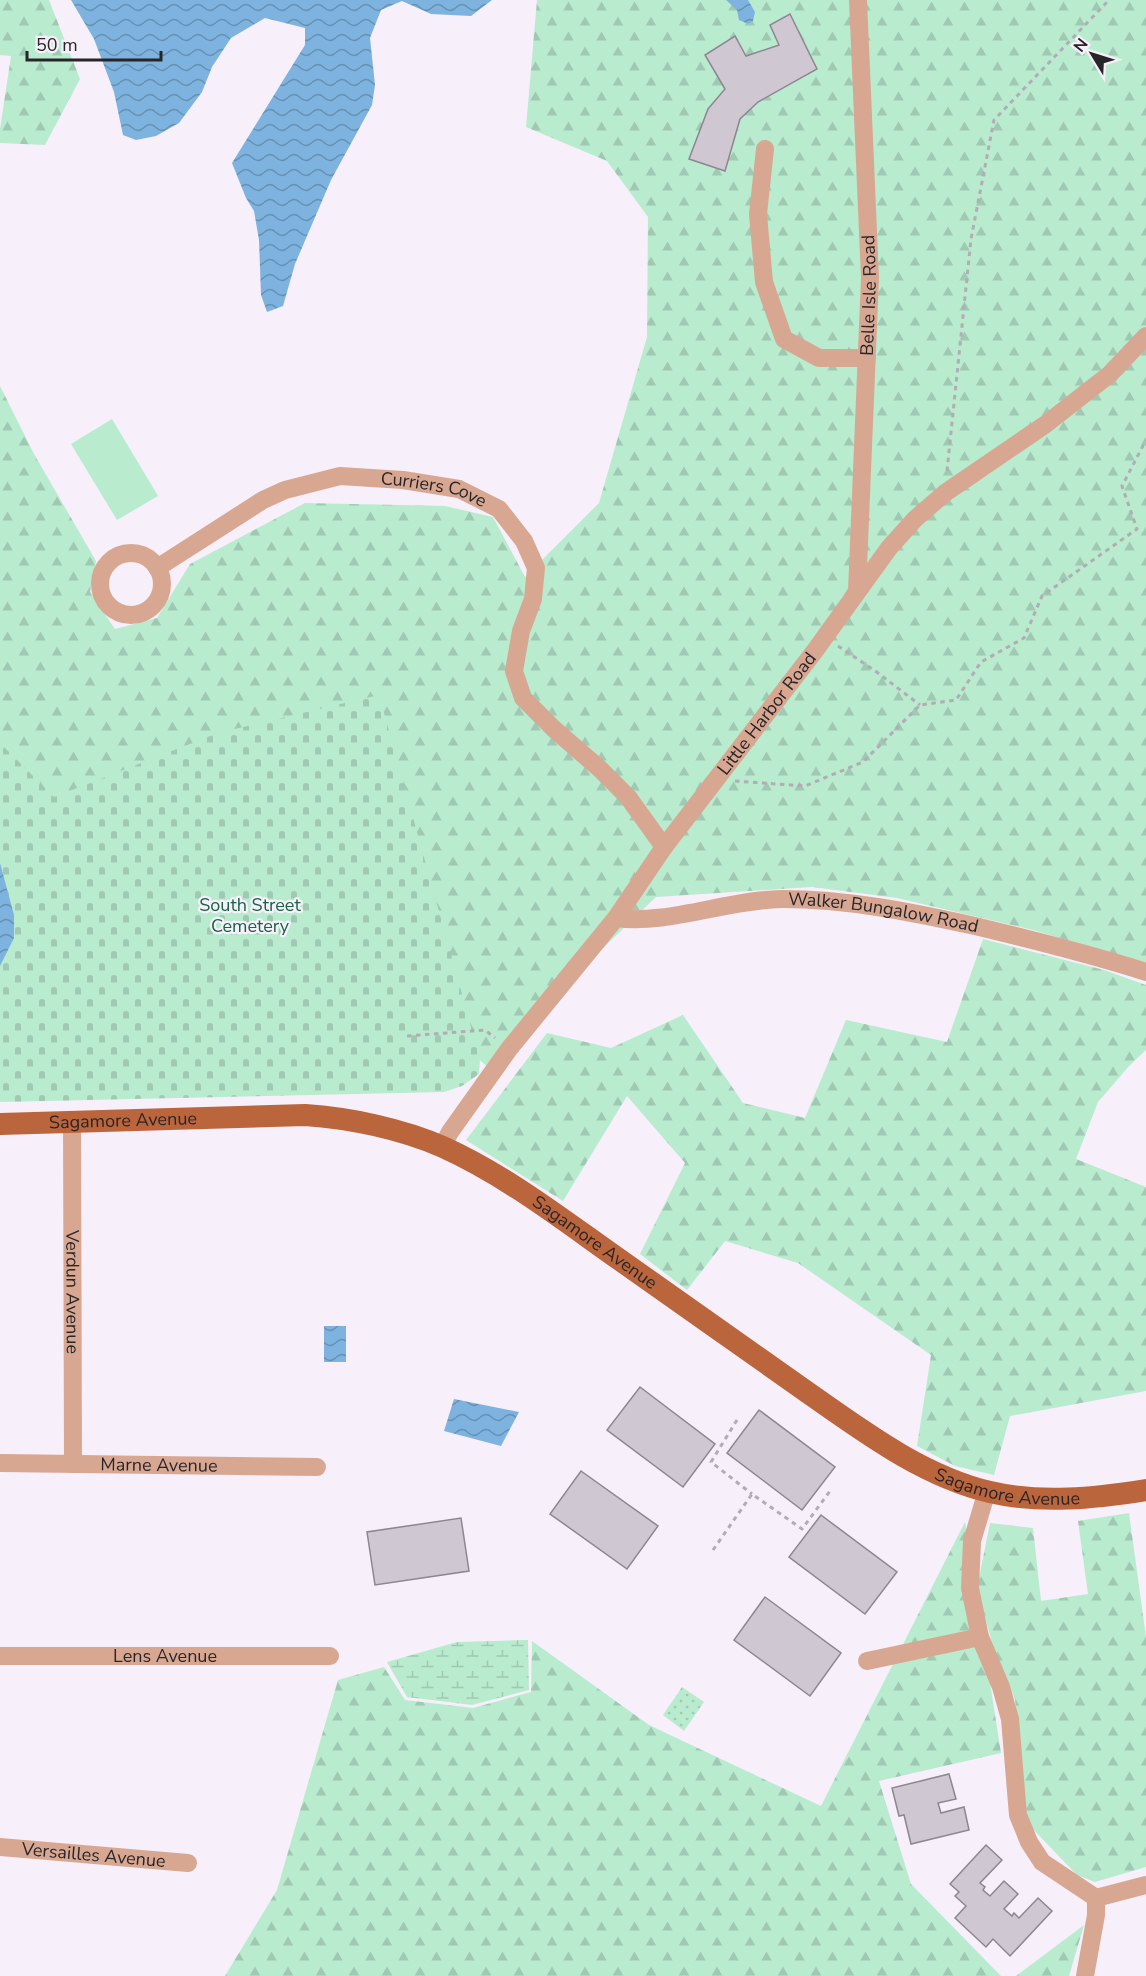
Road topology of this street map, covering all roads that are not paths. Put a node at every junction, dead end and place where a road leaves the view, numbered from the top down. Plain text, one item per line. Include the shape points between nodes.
1 (858, 0) edge
2 (765, 149) dead end
3 (1146, 336) edge
4 (867, 358) junction
5 (157, 568) dead end
6 (857, 591) junction
7 (664, 847) junction
8 (616, 918) junction
9 (1146, 972) edge
10 (72, 1121) junction
11 (0, 1124) edge
12 (442, 1147) junction
13 (0, 1463) edge
14 (73, 1464) junction
15 (317, 1467) dead end
16 (1146, 1490) edge
17 (987, 1491) junction
18 (980, 1637) junction
19 (0, 1656) edge
20 (330, 1656) dead end
21 (867, 1661) dead end
22 (0, 1847) edge
23 (188, 1863) dead end
24 (1146, 1885) edge
25 (1096, 1898) junction
26 (1085, 1976) edge

1 - 4 street, Belle Isle Road via 870,278
2 - 4 street via 758,214 764,282 784,339 819,358
3 - 6 street, Little Harbor Road via 1110,374 915,519
4 - 6 street, Belle Isle Road
5 - 7 street, Curriers Cove via 264,500 285,490 340,476 459,489 499,509 524,541 536,568 514,671 523,698 621,790
6 - 7 street, Little Harbor Road
7 - 8 street, Little Harbor Road
8 - 9 street, Walker Bungalow Road via 635,920 779,899 864,904 1028,938
8 - 12 street, Little Harbor Road via 509,1049
10 - 11 main road, Sagamore Avenue
10 - 12 main road, Sagamore Avenue via 305,1115 368,1124
10 - 14 street, Verdun Avenue
12 - 17 main road, Sagamore Avenue via 518,1190 891,1449 928,1469
13 - 14 street, Marne Avenue
14 - 15 street, Marne Avenue
16 - 17 main road, Sagamore Avenue via 1043,1499
17 - 18 street via 972,1541 970,1588
18 - 21 street
18 - 25 street via 1010,1719 1018,1815 1029,1842 1042,1862
19 - 20 street, Lens Avenue
22 - 23 street, Versailles Avenue
24 - 25 street
25 - 26 street

